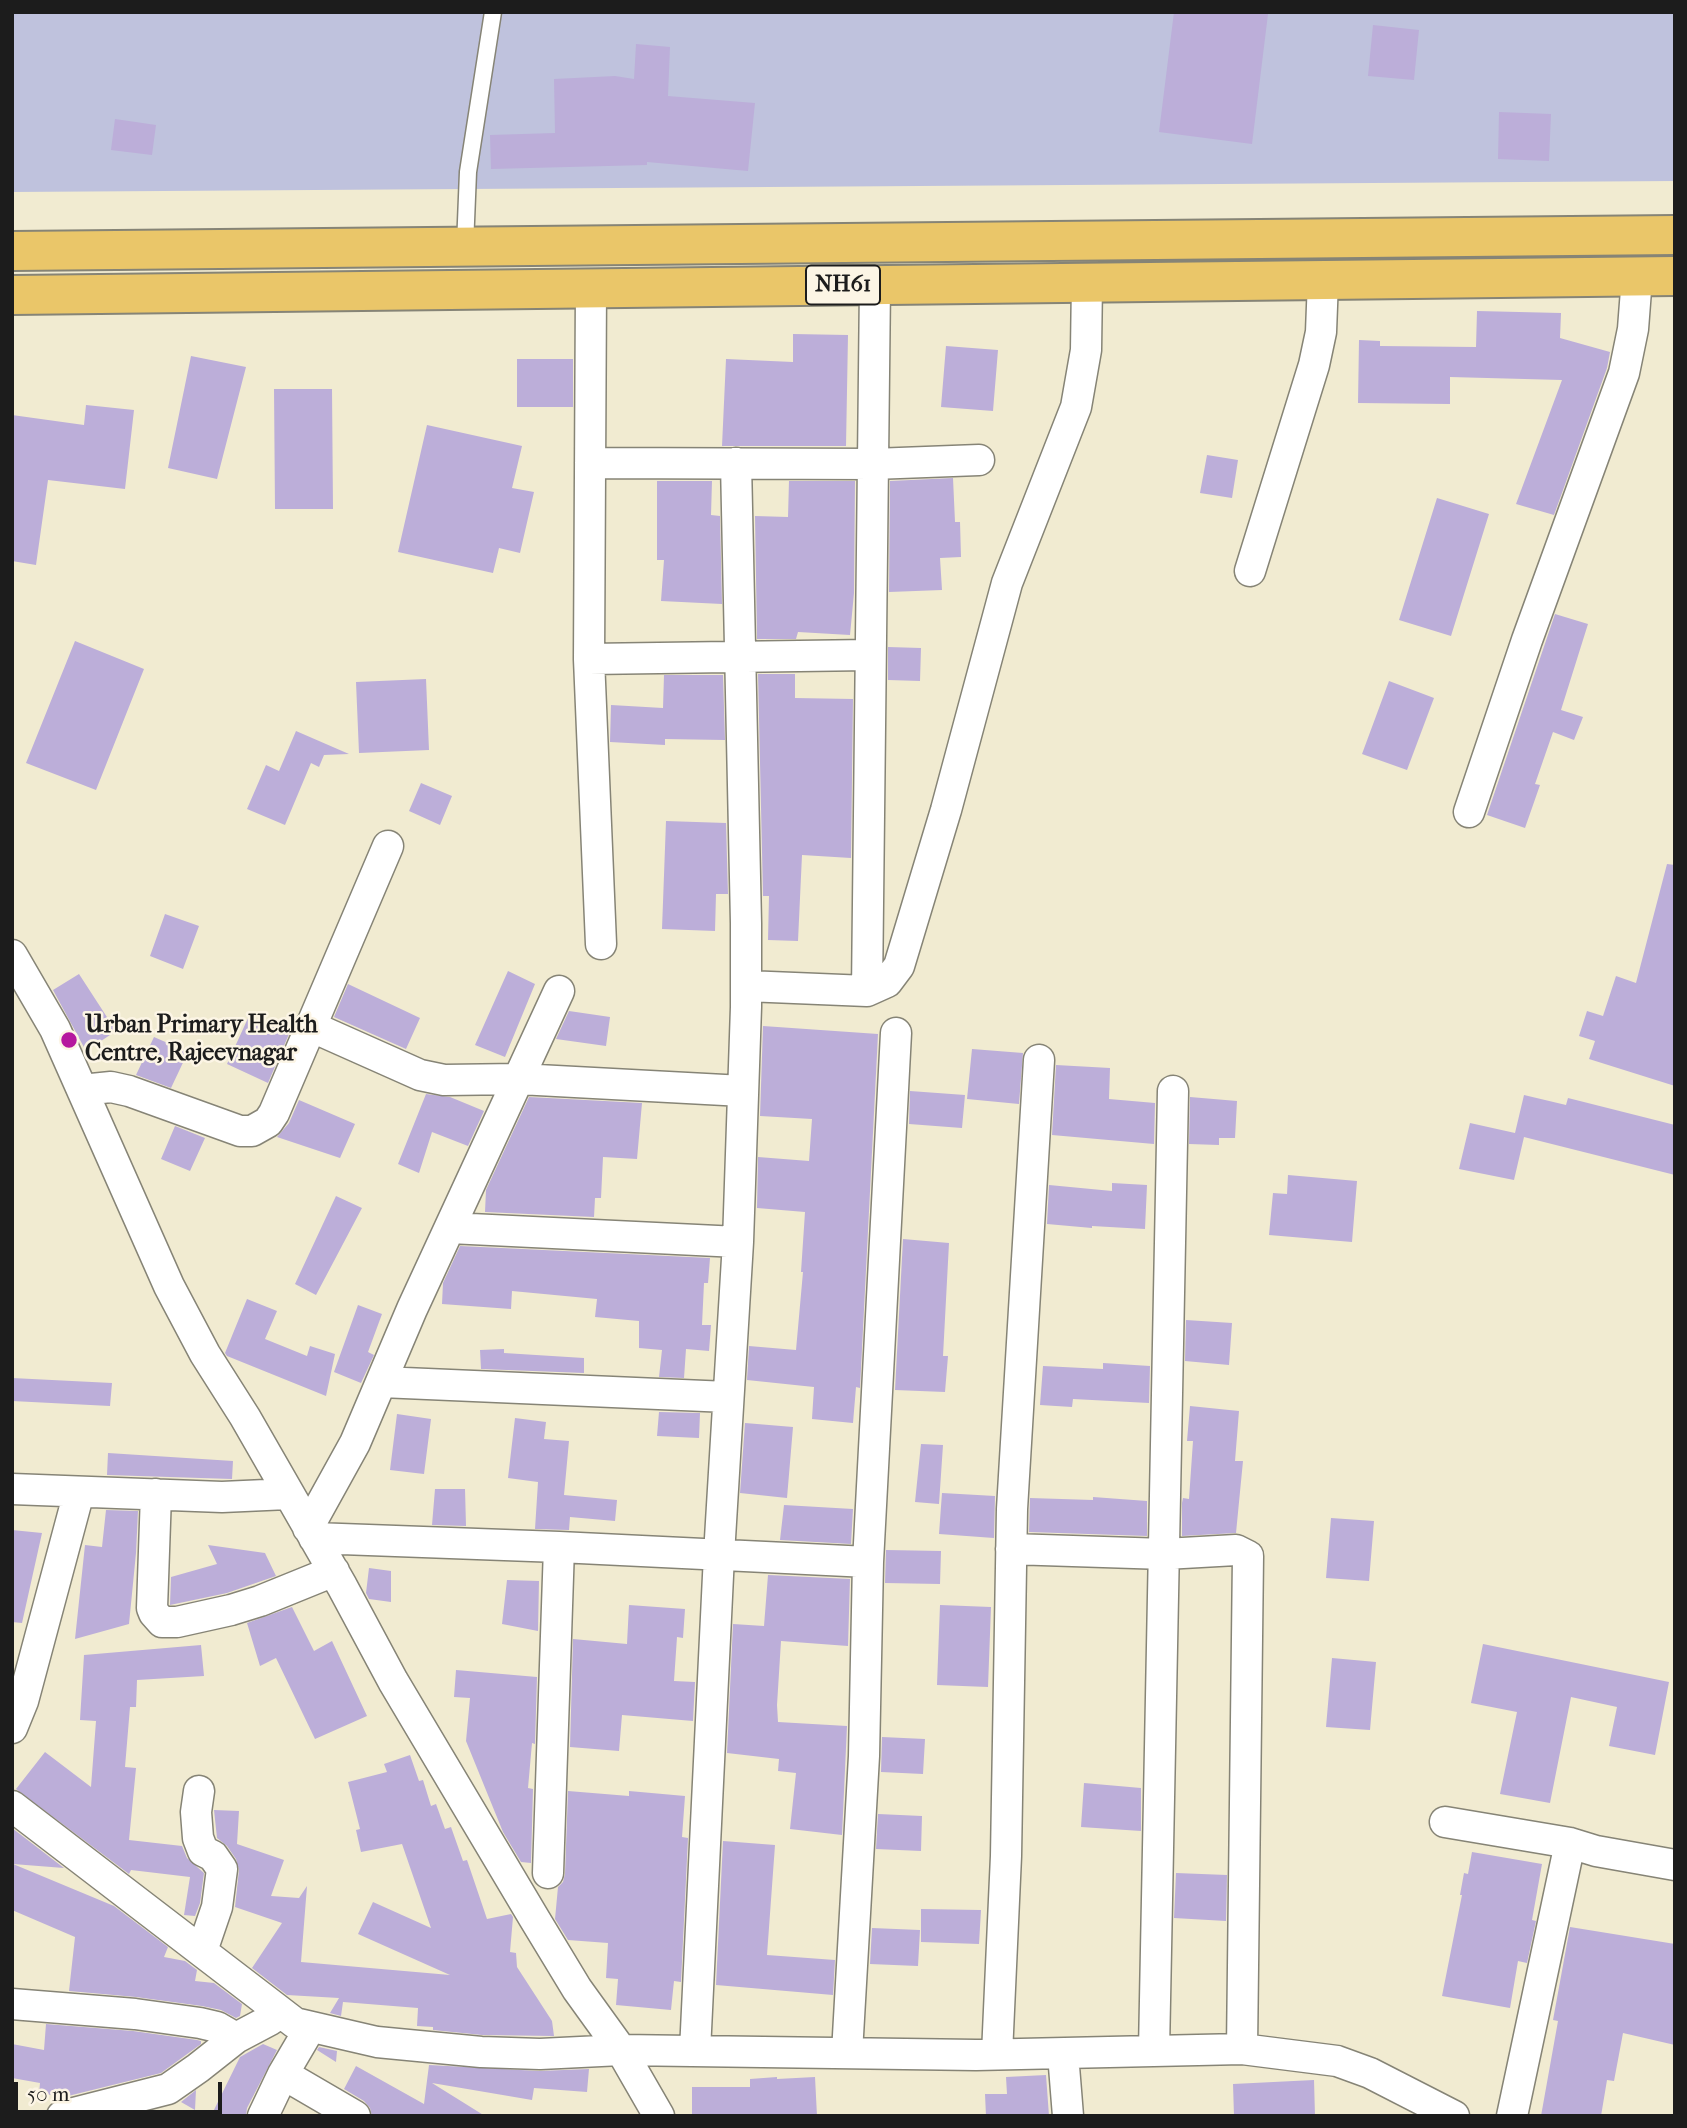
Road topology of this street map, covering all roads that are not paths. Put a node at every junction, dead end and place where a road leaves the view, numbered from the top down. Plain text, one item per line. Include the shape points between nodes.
1 (493, 12) edge
2 (1675, 236) edge
3 (465, 246) junction
4 (12, 251) edge
5 (1675, 276) edge
6 (1637, 277) junction
7 (1323, 280) junction
8 (1087, 282) junction
9 (875, 285) junction
10 (590, 287) junction
11 (12, 295) edge
12 (979, 460) dead end
13 (590, 463) junction
14 (736, 463) junction
15 (873, 464) junction
16 (1250, 571) dead end
17 (869, 655) junction
18 (740, 656) junction
19 (589, 659) junction
20 (1469, 811) dead end
21 (388, 846) dead end
22 (601, 944) dead end
23 (12, 955) edge
24 (746, 986) junction
25 (559, 991) dead end
26 (867, 991) junction
27 (310, 1026) junction
28 (897, 1033) dead end
29 (1039, 1060) dead end
30 (519, 1079) junction
31 (82, 1090) junction
32 (743, 1091) junction
33 (1173, 1091) dead end
34 (450, 1228) junction
35 (738, 1242) junction
36 (381, 1382) junction
37 (728, 1396) junction
38 (12, 1489) edge
39 (79, 1492) junction
40 (156, 1494) junction
41 (288, 1494) junction
42 (311, 1533) junction
43 (559, 1547) junction
44 (1011, 1549) junction
45 (1165, 1554) junction
46 (719, 1555) junction
47 (868, 1562) junction
48 (334, 1571) junction
49 (12, 1728) edge
50 (199, 1791) dead end
51 (12, 1806) edge
52 (1445, 1822) dead end
53 (1570, 1843) junction
54 (1675, 1865) edge
55 (548, 1873) dead end
56 (202, 1951) junction
57 (12, 2004) edge
58 (276, 2009) junction
59 (310, 2028) junction
60 (236, 2038) junction
61 (1242, 2049) junction
62 (621, 2050) junction
63 (695, 2051) junction
64 (1154, 2052) junction
65 (847, 2053) junction
66 (997, 2054) junction
67 (1063, 2054) junction
68 (283, 2074) junction
69 (1420, 2107) edge
70 (62, 2116) edge
71 (263, 2116) edge
72 (355, 2116) edge
73 (659, 2116) edge
74 (1069, 2116) edge
75 (1454, 2116) edge
76 (1511, 2116) edge

1 - 3 lane via 468,172
2 - 3 highway, NH61
3 - 4 highway, NH61
5 - 6 highway, NH61
6 - 7 highway, NH61
6 - 20 street via 1624,373
7 - 8 highway, NH61
7 - 16 street via 1314,365
8 - 9 highway, NH61
8 - 26 street via 1086,349 1076,407 1007,583 899,966 887,982
9 - 10 highway, NH61
9 - 15 street
10 - 11 highway, NH61
10 - 13 street
12 - 15 street
13 - 14 street
13 - 19 street
14 - 15 street
14 - 18 street
15 - 17 street
17 - 18 street
17 - 26 street
18 - 19 street
18 - 24 street
19 - 22 street
21 - 27 street
23 - 31 street via 55,1029
24 - 26 street
24 - 32 street
25 - 30 street
27 - 30 street via 420,1075 444,1080
27 - 31 street via 274,1113 252,1131 240,1131 120,1089
28 - 47 street
29 - 44 street
30 - 32 street
30 - 34 street
31 - 41 street via 169,1286
32 - 35 street
33 - 45 street
34 - 35 street
34 - 36 street
35 - 37 street
36 - 37 street
36 - 42 street
37 - 46 street
38 - 39 street
39 - 40 street
39 - 49 street
40 - 41 street
40 - 48 street via 152,1608 162,1622 231,1610
41 - 42 street
42 - 43 street
42 - 48 street
43 - 46 street
43 - 55 street
44 - 45 street
44 - 66 street via 1006,1856
45 - 61 street via 1236,1550 1249,1559
45 - 64 street
46 - 47 street
46 - 63 street
47 - 65 street via 864,1756
48 - 62 street via 393,1681 520,1895 577,1989
50 - 56 street via 198,1838 203,1851 214,1856 222,1869 217,1907
51 - 56 street
52 - 53 street
53 - 54 street
53 - 76 street
56 - 58 street
57 - 60 street via 200,2023
58 - 59 street
58 - 60 street via 270,2020
59 - 62 street via 377,2042 481,2052
59 - 68 street
60 - 70 street via 167,2088
61 - 64 street
61 - 69 street via 1337,2062 1370,2073
62 - 63 street
62 - 73 street
63 - 65 street
64 - 67 street
65 - 66 street
66 - 67 street
67 - 74 street
68 - 71 street
68 - 72 street
69 - 75 street

